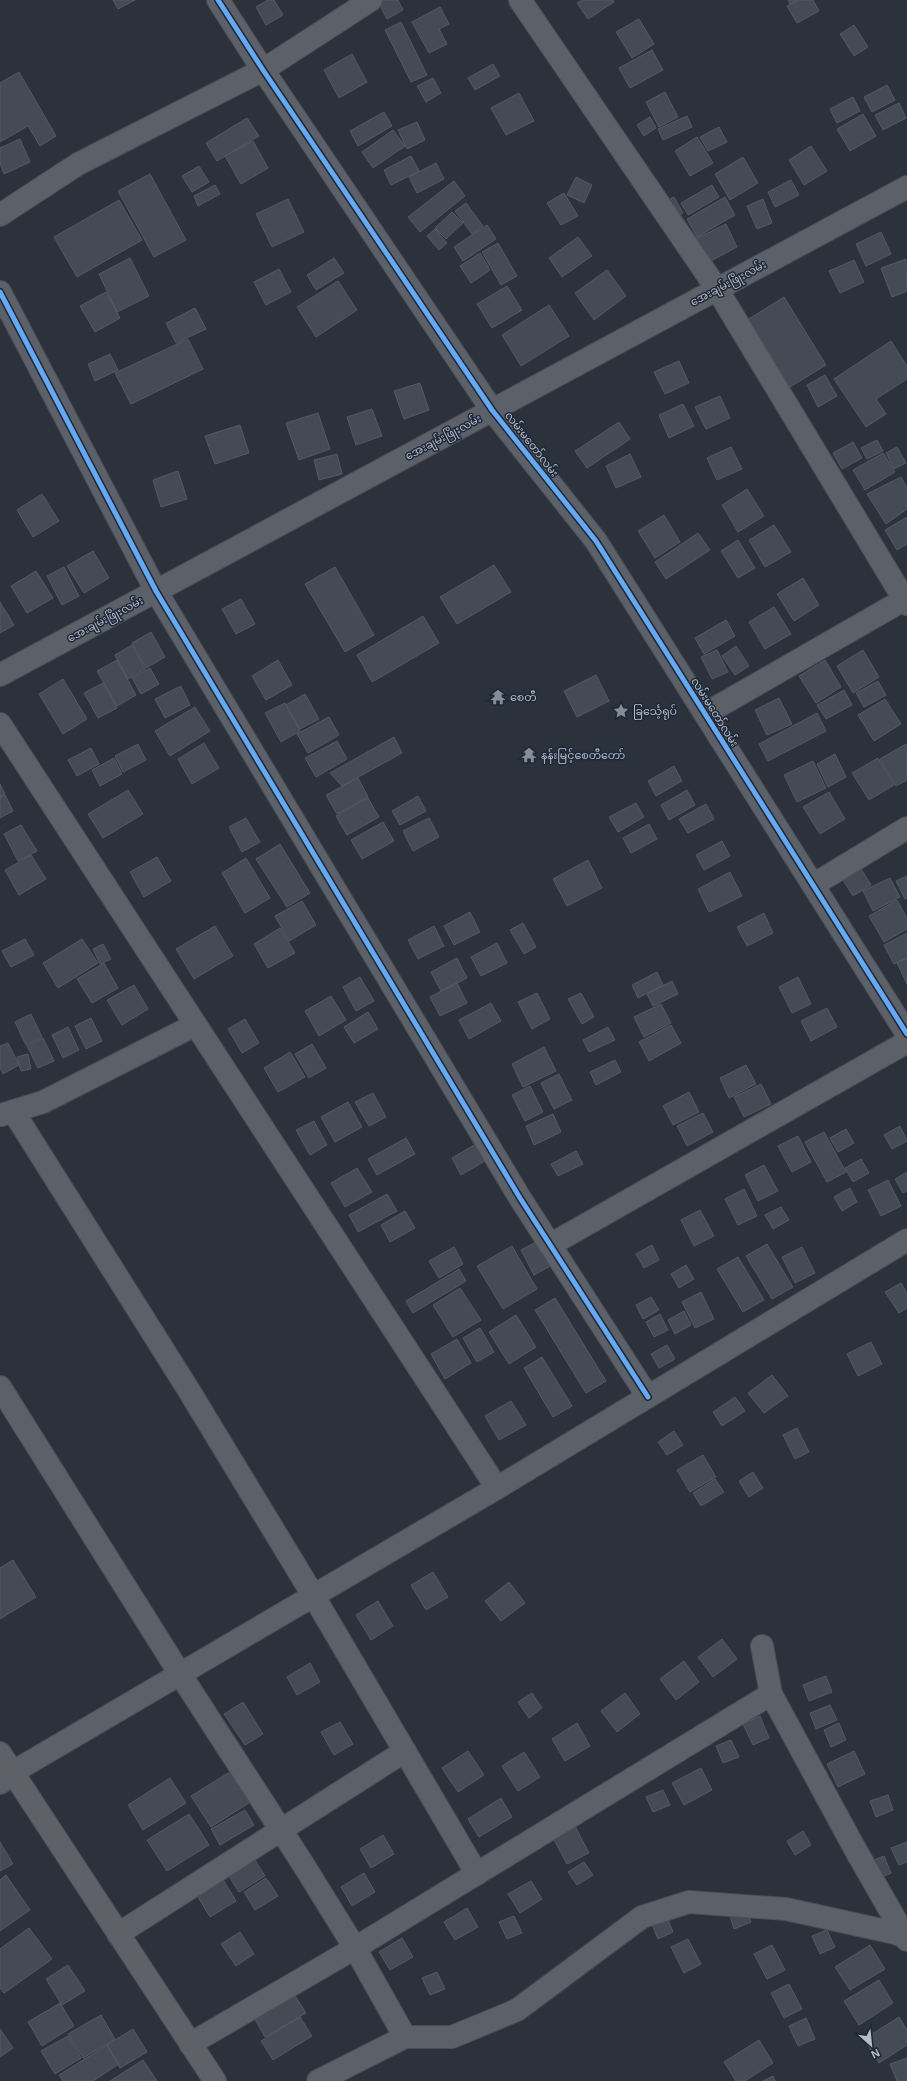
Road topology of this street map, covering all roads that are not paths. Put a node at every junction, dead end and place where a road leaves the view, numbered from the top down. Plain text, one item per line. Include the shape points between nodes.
1 (218, 0) edge
2 (371, 0) edge
3 (520, 0) edge
4 (263, 70) junction
5 (907, 187) edge
6 (0, 215) edge
7 (717, 289) junction
8 (0, 292) edge
9 (492, 410) junction
10 (156, 592) junction
11 (906, 601) edge
12 (0, 676) edge
13 (705, 714) junction
14 (0, 724) edge
15 (907, 828) edge
16 (813, 885) junction
17 (196, 1025) junction
18 (907, 1034) edge
19 (907, 1042) edge
20 (7, 1113) edge
21 (907, 1240) edge
22 (550, 1245) junction
23 (0, 1387) edge
24 (648, 1397) junction
25 (497, 1488) junction
26 (313, 1596) junction
27 (762, 1646) dead end
28 (180, 1674) junction
29 (771, 1694) junction
30 (405, 1751) junction
31 (0, 1753) edge
32 (6, 1778) edge
33 (281, 1830) junction
34 (477, 1874) junction
35 (118, 1934) junction
36 (906, 1938) edge
37 (355, 1948) junction
38 (405, 2037) junction
39 (190, 2044) junction
40 (215, 2081) edge
41 (318, 2081) edge

1 - 4 street, လမ်းမတော်လမ်း
2 - 4 street
3 - 7 street
4 - 6 street via 78,164
4 - 9 street, လမ်းမတော်လမ်း
5 - 7 street, အေးချမ်းဖြိုးလမ်း
7 - 9 street, အေးချမ်းဖြိုးလမ်း
7 - 11 street
8 - 10 street
9 - 10 street, အေးချမ်းဖြိုးလမ်း
9 - 13 street, လမ်းမတော်လမ်း via 596,541
10 - 12 street, အေးချမ်းဖြိုးလမ်း
10 - 22 street via 390,984
11 - 13 street
13 - 16 street, လမ်းမတော်လမ်း
14 - 17 street
15 - 16 street
16 - 18 street, လမ်းမတော်လမ်း
17 - 20 street via 43,1102
17 - 25 street
19 - 22 street
20 - 26 street via 188,1389
21 - 24 street
22 - 24 street
23 - 28 street
24 - 25 street
25 - 26 street
26 - 28 street
26 - 30 street
27 - 29 street
28 - 32 street
28 - 33 street
29 - 34 street
29 - 36 street via 854,1850
30 - 33 street
30 - 34 street
31 - 32 highway
32 - 35 highway
33 - 35 street
33 - 37 street
34 - 37 street
35 - 39 highway
36 - 38 street via 895,1933 786,1909 689,1902 642,1917 517,2010 452,2037
37 - 38 street
37 - 39 street
38 - 41 street
39 - 40 highway

